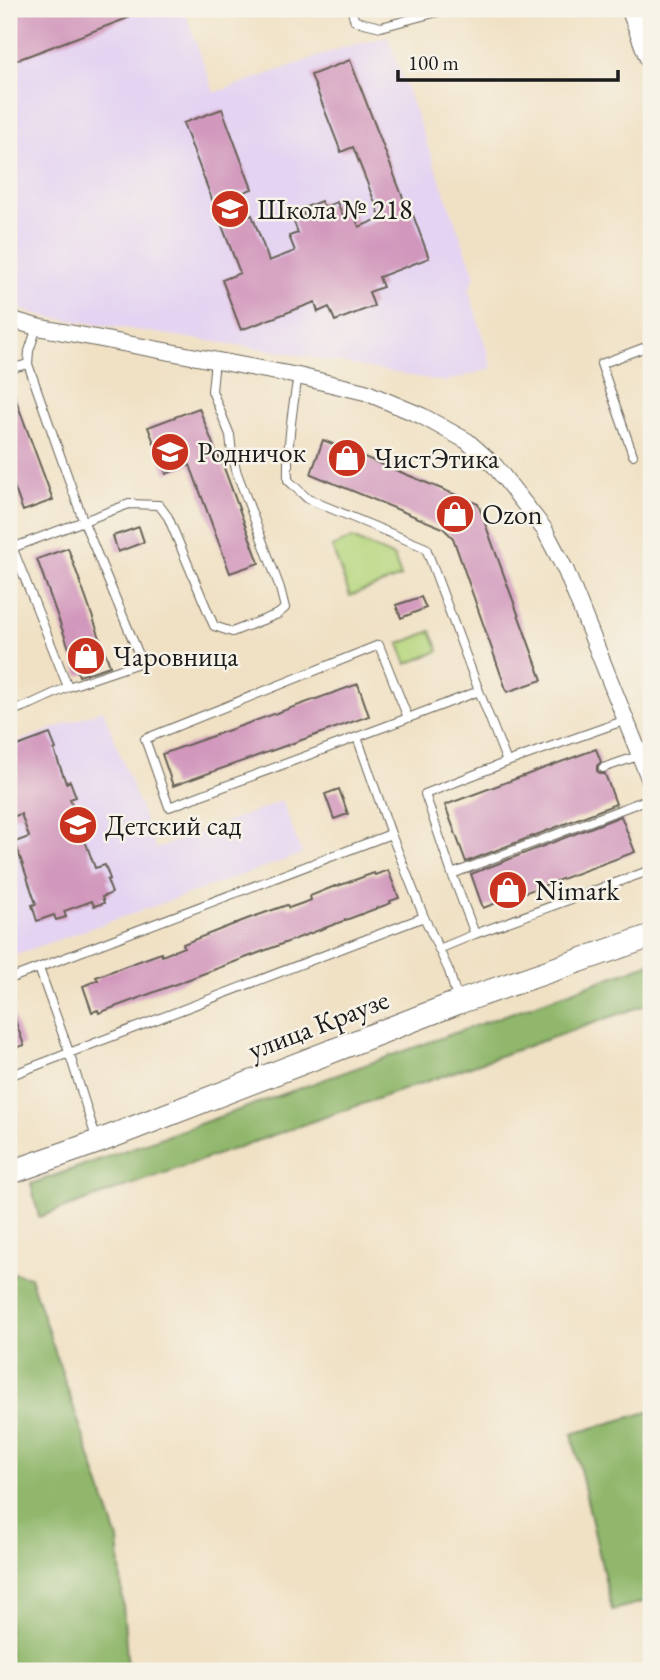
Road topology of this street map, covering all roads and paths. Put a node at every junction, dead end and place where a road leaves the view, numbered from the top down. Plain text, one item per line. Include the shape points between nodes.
1 (351, 9) edge
2 (449, 9) edge
3 (633, 9) edge
4 (651, 57) edge
5 (9, 319) edge
6 (37, 327) junction
7 (651, 345) edge
8 (215, 360) junction
9 (27, 364) junction
10 (9, 369) edge
11 (298, 376) junction
12 (633, 455) dead end
13 (82, 520) junction
14 (9, 539) edge
15 (12, 548) junction
16 (68, 687) junction
17 (479, 691) junction
18 (9, 712) edge
19 (408, 718) junction
20 (626, 720) junction
21 (357, 737) junction
22 (641, 755) junction
23 (507, 762) junction
24 (603, 768) dead end
25 (651, 783) edge
26 (651, 798) edge
27 (391, 834) junction
28 (651, 870) edge
29 (452, 874) junction
30 (425, 917) junction
31 (475, 934) junction
32 (651, 936) edge
33 (439, 949) junction
34 (39, 968) junction
35 (9, 979) edge
36 (459, 1002) junction
37 (69, 1052) junction
38 (9, 1076) edge
39 (97, 1142) junction
40 (9, 1173) edge

1 - 2 lane via 355,20 381,27
3 - 4 main road
5 - 6 street
6 - 8 street
6 - 9 lane
7 - 12 lane via 601,364
8 - 11 street
8 - 13 lane via 212,391 285,608 232,632 214,626 159,505 129,504
9 - 10 lane
9 - 13 lane
11 - 17 lane via 288,480 308,499 426,548
11 - 20 street via 399,405 467,441 495,466 544,529 566,571
13 - 15 lane
13 - 16 lane via 142,662
14 - 15 lane
15 - 16 lane
16 - 18 lane
17 - 19 lane
17 - 23 lane
19 - 21 lane
19 - 21 lane via 379,645 145,739 169,807
20 - 22 street
20 - 23 lane
21 - 27 lane
22 - 24 lane
22 - 25 street
23 - 29 lane via 425,794
26 - 29 lane
27 - 30 lane
27 - 34 lane
28 - 31 lane
29 - 31 lane
30 - 33 lane
30 - 37 lane
31 - 33 lane
32 - 36 main road, улица Краузе
33 - 36 lane
34 - 35 lane
34 - 37 lane
36 - 39 main road, улица Краузе
37 - 38 lane
37 - 39 lane
39 - 40 main road, улица Краузе

